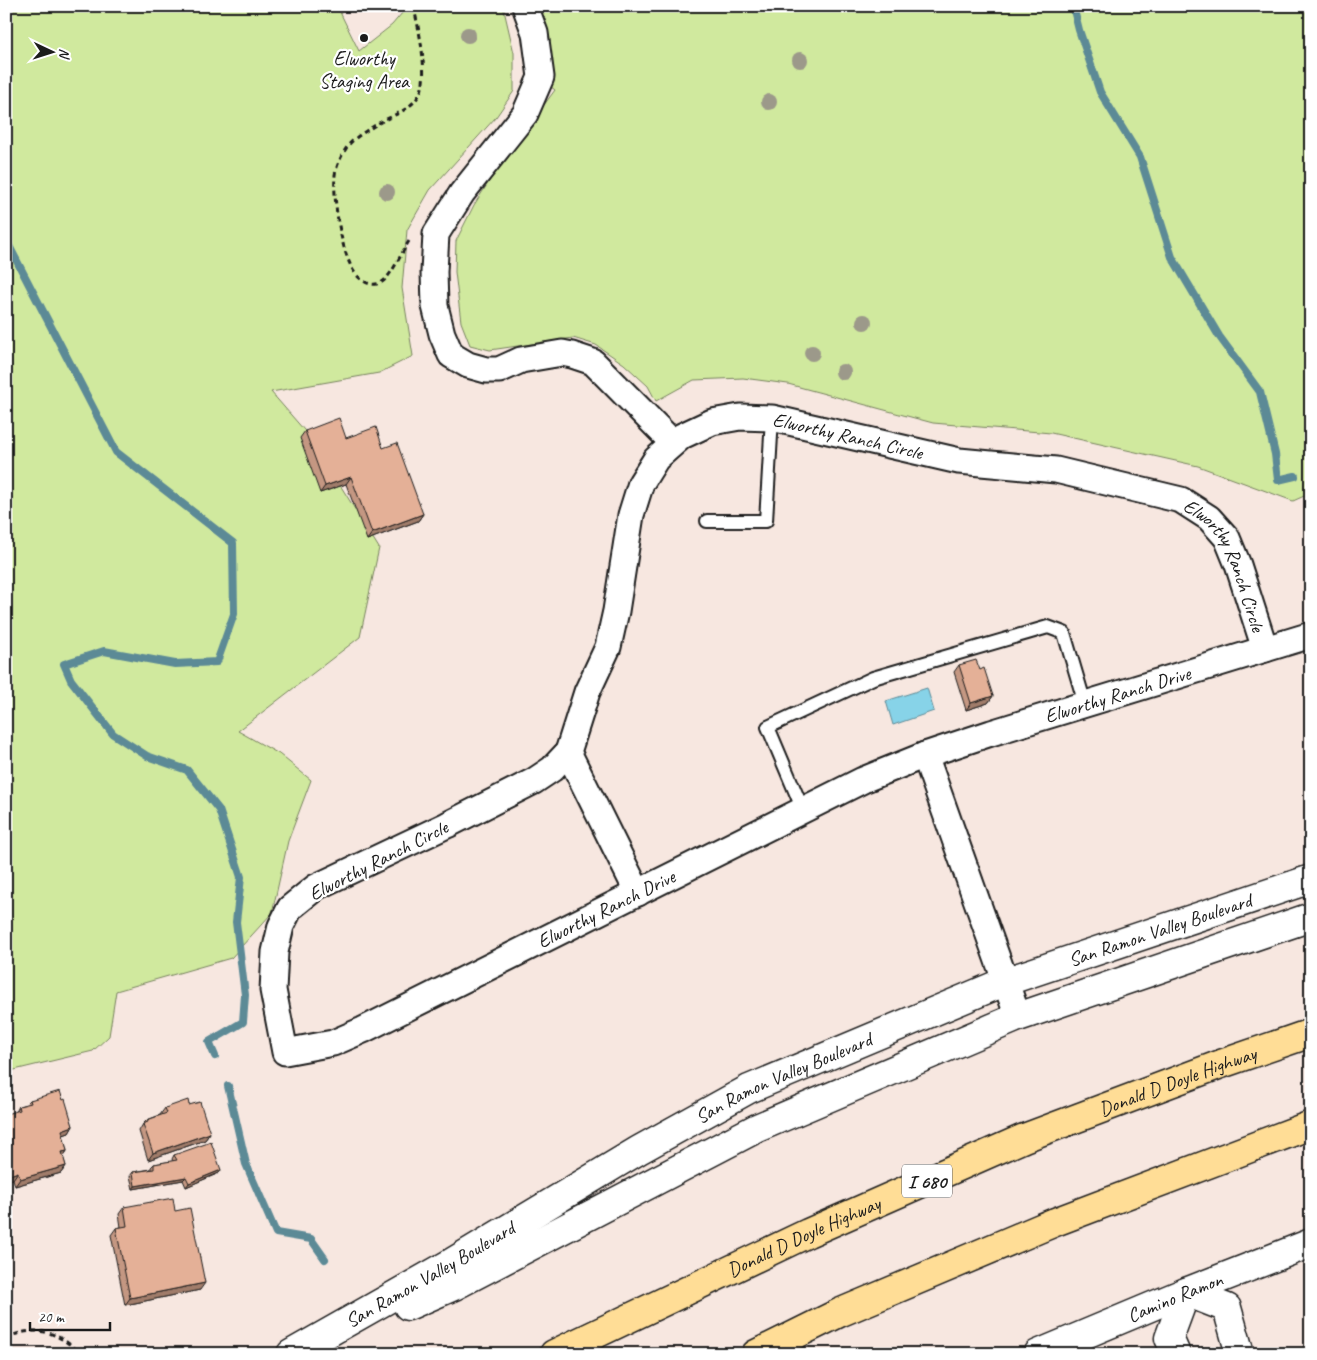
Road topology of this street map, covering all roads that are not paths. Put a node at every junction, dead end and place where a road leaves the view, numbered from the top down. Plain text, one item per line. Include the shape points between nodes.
1 (525, 6) edge
2 (772, 418) junction
3 (673, 443) junction
4 (707, 521) dead end
5 (1311, 635) edge
6 (1265, 648) junction
7 (1085, 704) junction
8 (568, 752) junction
9 (924, 756) junction
10 (803, 810) junction
11 (1311, 879) edge
12 (638, 893) junction
13 (1311, 917) edge
14 (1004, 982) junction
15 (1018, 1017) junction
16 (1311, 1033) edge
17 (285, 1052) joint
18 (1311, 1125) edge
19 (1311, 1243) edge
20 (1186, 1292) junction
21 (291, 1354) edge
22 (299, 1354) edge
23 (554, 1354) edge
24 (756, 1354) edge
25 (1038, 1354) edge
26 (1176, 1354) edge
27 (1240, 1354) edge

1 - 3 street via 534,33 541,77 525,114 484,164 436,234 435,306 442,334 451,355 468,366 499,370 521,360 562,353 592,362
2 - 3 street, Elworthy Ranch Circle via 740,417 712,422
2 - 4 lane via 766,521
2 - 6 street, Elworthy Ranch Circle via 959,461 1056,470 1181,500 1209,518 1227,538
3 - 8 street, Elworthy Ranch Circle via 656,458 641,483 631,515 608,647 587,692
5 - 6 street, Elworthy Ranch Drive
6 - 7 street, Elworthy Ranch Drive
7 - 9 street, Elworthy Ranch Drive
7 - 10 lane via 1064,633 1048,627 873,678 768,727
8 - 12 street
8 - 17 street, Elworthy Ranch Circle via 534,781 316,887 290,908 281,926 275,952 273,990
9 - 10 street, Elworthy Ranch Drive via 863,780
9 - 14 street
10 - 12 street, Elworthy Ranch Drive
11 - 14 main road, San Ramon Valley Boulevard
12 - 17 street, Elworthy Ranch Drive via 363,1030 333,1043
13 - 15 main road, San Ramon Valley Boulevard
14 - 15 street
14 - 21 main road, San Ramon Valley Boulevard via 749,1089
15 - 22 main road, San Ramon Valley Boulevard via 758,1128 454,1286
16 - 23 highway, Donald D Doyle Highway / I 680 via 1024,1138 808,1233
18 - 24 highway via 1055,1222 839,1313
19 - 20 main road, Camino Ramon
20 - 25 main road, Camino Ramon
20 - 26 main road via 1168,1338
20 - 27 main road via 1228,1308

